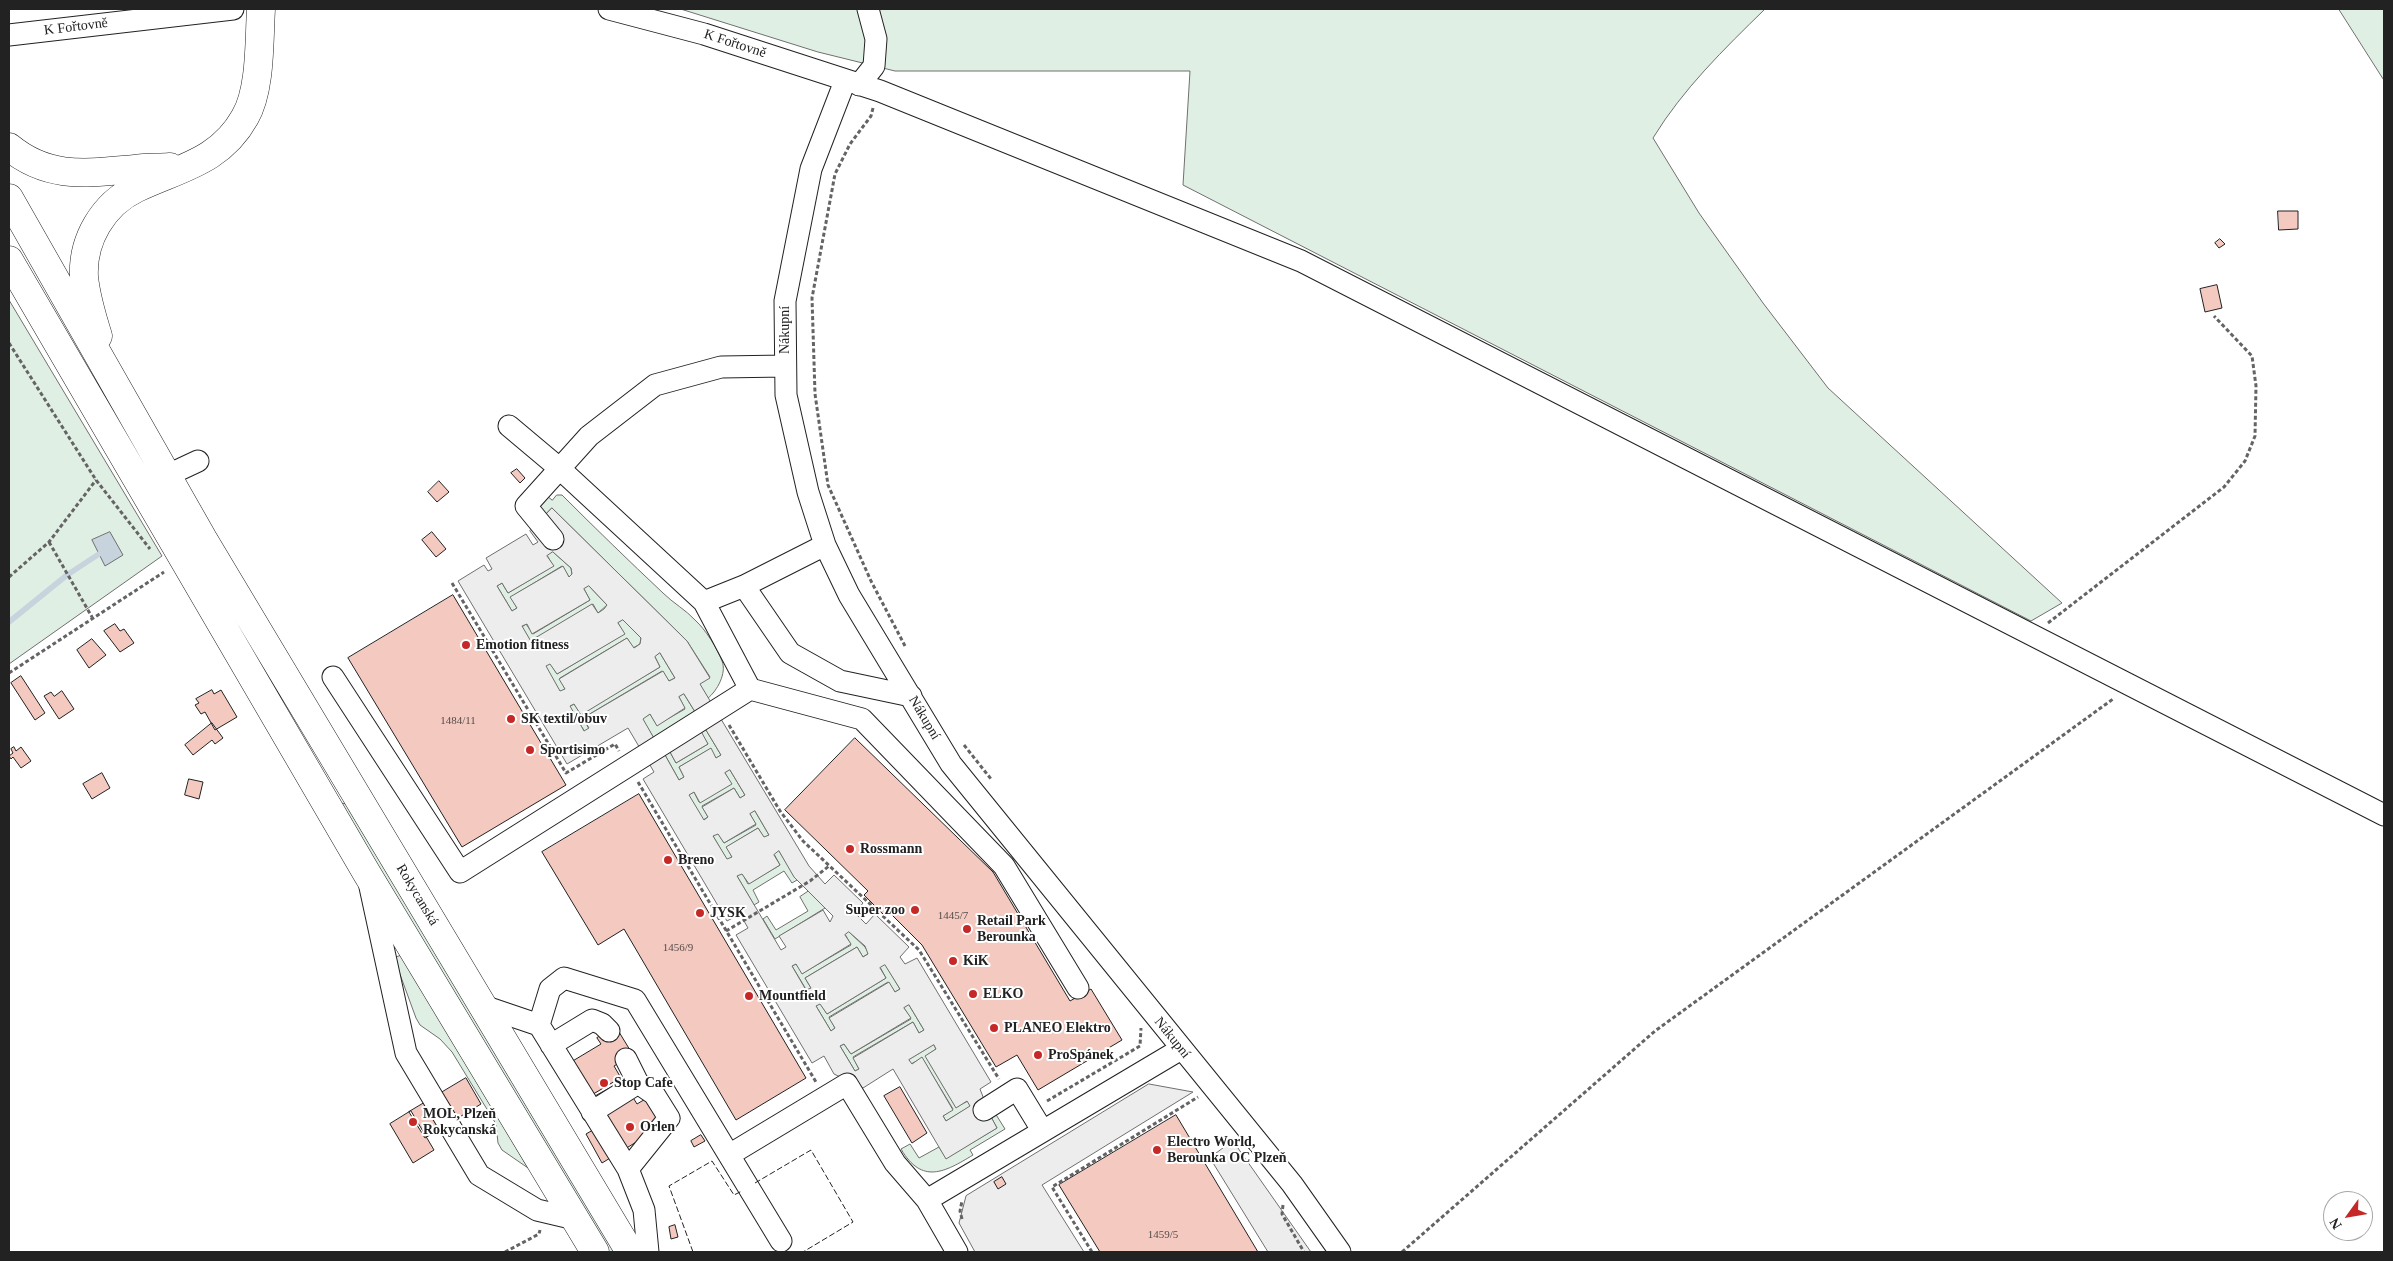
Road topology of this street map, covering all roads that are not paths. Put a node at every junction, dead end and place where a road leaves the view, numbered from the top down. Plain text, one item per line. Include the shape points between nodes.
1 (232, 9) edge
2 (261, 9) edge
3 (609, 9) edge
4 (868, 9) edge
5 (9, 35) edge
6 (852, 83) junction
7 (9, 147) edge
8 (217, 150) junction
9 (9, 198) edge
10 (9, 260) edge
11 (785, 366) junction
12 (110, 378) junction
13 (509, 426) dead end
14 (198, 461) dead end
15 (559, 468) junction
16 (166, 476) junction
17 (553, 539) dead end
18 (825, 545) junction
19 (744, 586) junction
20 (704, 602) junction
21 (333, 677) dead end
22 (750, 689) junction
23 (911, 696) junction
24 (2384, 815) edge
25 (366, 872) junction
26 (1078, 988) dead end
27 (483, 1006) junction
28 (539, 1025) junction
29 (600, 1026) dead end
30 (552, 1045) junction
31 (1181, 1049) junction
32 (626, 1059) dead end
33 (638, 1082) junction
34 (984, 1110) dead end
35 (592, 1112) junction
36 (1042, 1130) junction
37 (729, 1155) junction
38 (628, 1169) junction
39 (927, 1200) junction
40 (575, 1219) junction
41 (781, 1241) dead end
42 (595, 1252) edge
43 (630, 1252) edge
44 (648, 1252) edge
45 (957, 1252) edge
46 (1340, 1252) edge

1 - 5 street, K Fořtovně
2 - 8 highway via 252,97 246,116
3 - 6 street, K Fořtovně via 704,34
4 - 6 street, Nákupní via 876,39 874,66
6 - 11 street, Nákupní via 811,169 785,301
6 - 24 street, K Fořtovně via 880,91 1301,261
7 - 8 highway via 39,165 64,173 86,174 176,166
8 - 12 highway via 195,164 118,200 92,231 84,276 89,306
9 - 12 highway
10 - 25 highway via 176,565
11 - 15 street via 721,367 655,384 589,436
11 - 18 street, Nákupní via 786,394 808,492
12 - 16 highway, Rokycanská
13 - 15 street
14 - 16 street
15 - 17 street via 526,506
15 - 20 street
16 - 27 highway, Rokycanská
18 - 19 street
18 - 23 street, Nákupní via 849,595
19 - 20 street
19 - 23 street via 790,653 840,681
20 - 22 street
21 - 22 street via 460,872
22 - 26 street via 862,719 1004,866
23 - 31 street, Nákupní via 951,764
25 - 40 highway
25 - 40 street via 406,1053 479,1175 537,1210
27 - 28 street
27 - 43 highway, Rokycanská
28 - 30 street
28 - 37 street via 550,989 564,978 635,1000
29 - 30 street
30 - 35 street
31 - 36 street
31 - 46 street, Nákupní via 1292,1184
32 - 33 street
33 - 35 street
33 - 38 street via 654,1094 669,1118
34 - 36 street via 1017,1090
35 - 38 street
36 - 39 street
37 - 39 street via 847,1084 895,1163
37 - 41 street
38 - 44 street via 644,1210
39 - 45 street
40 - 42 highway

